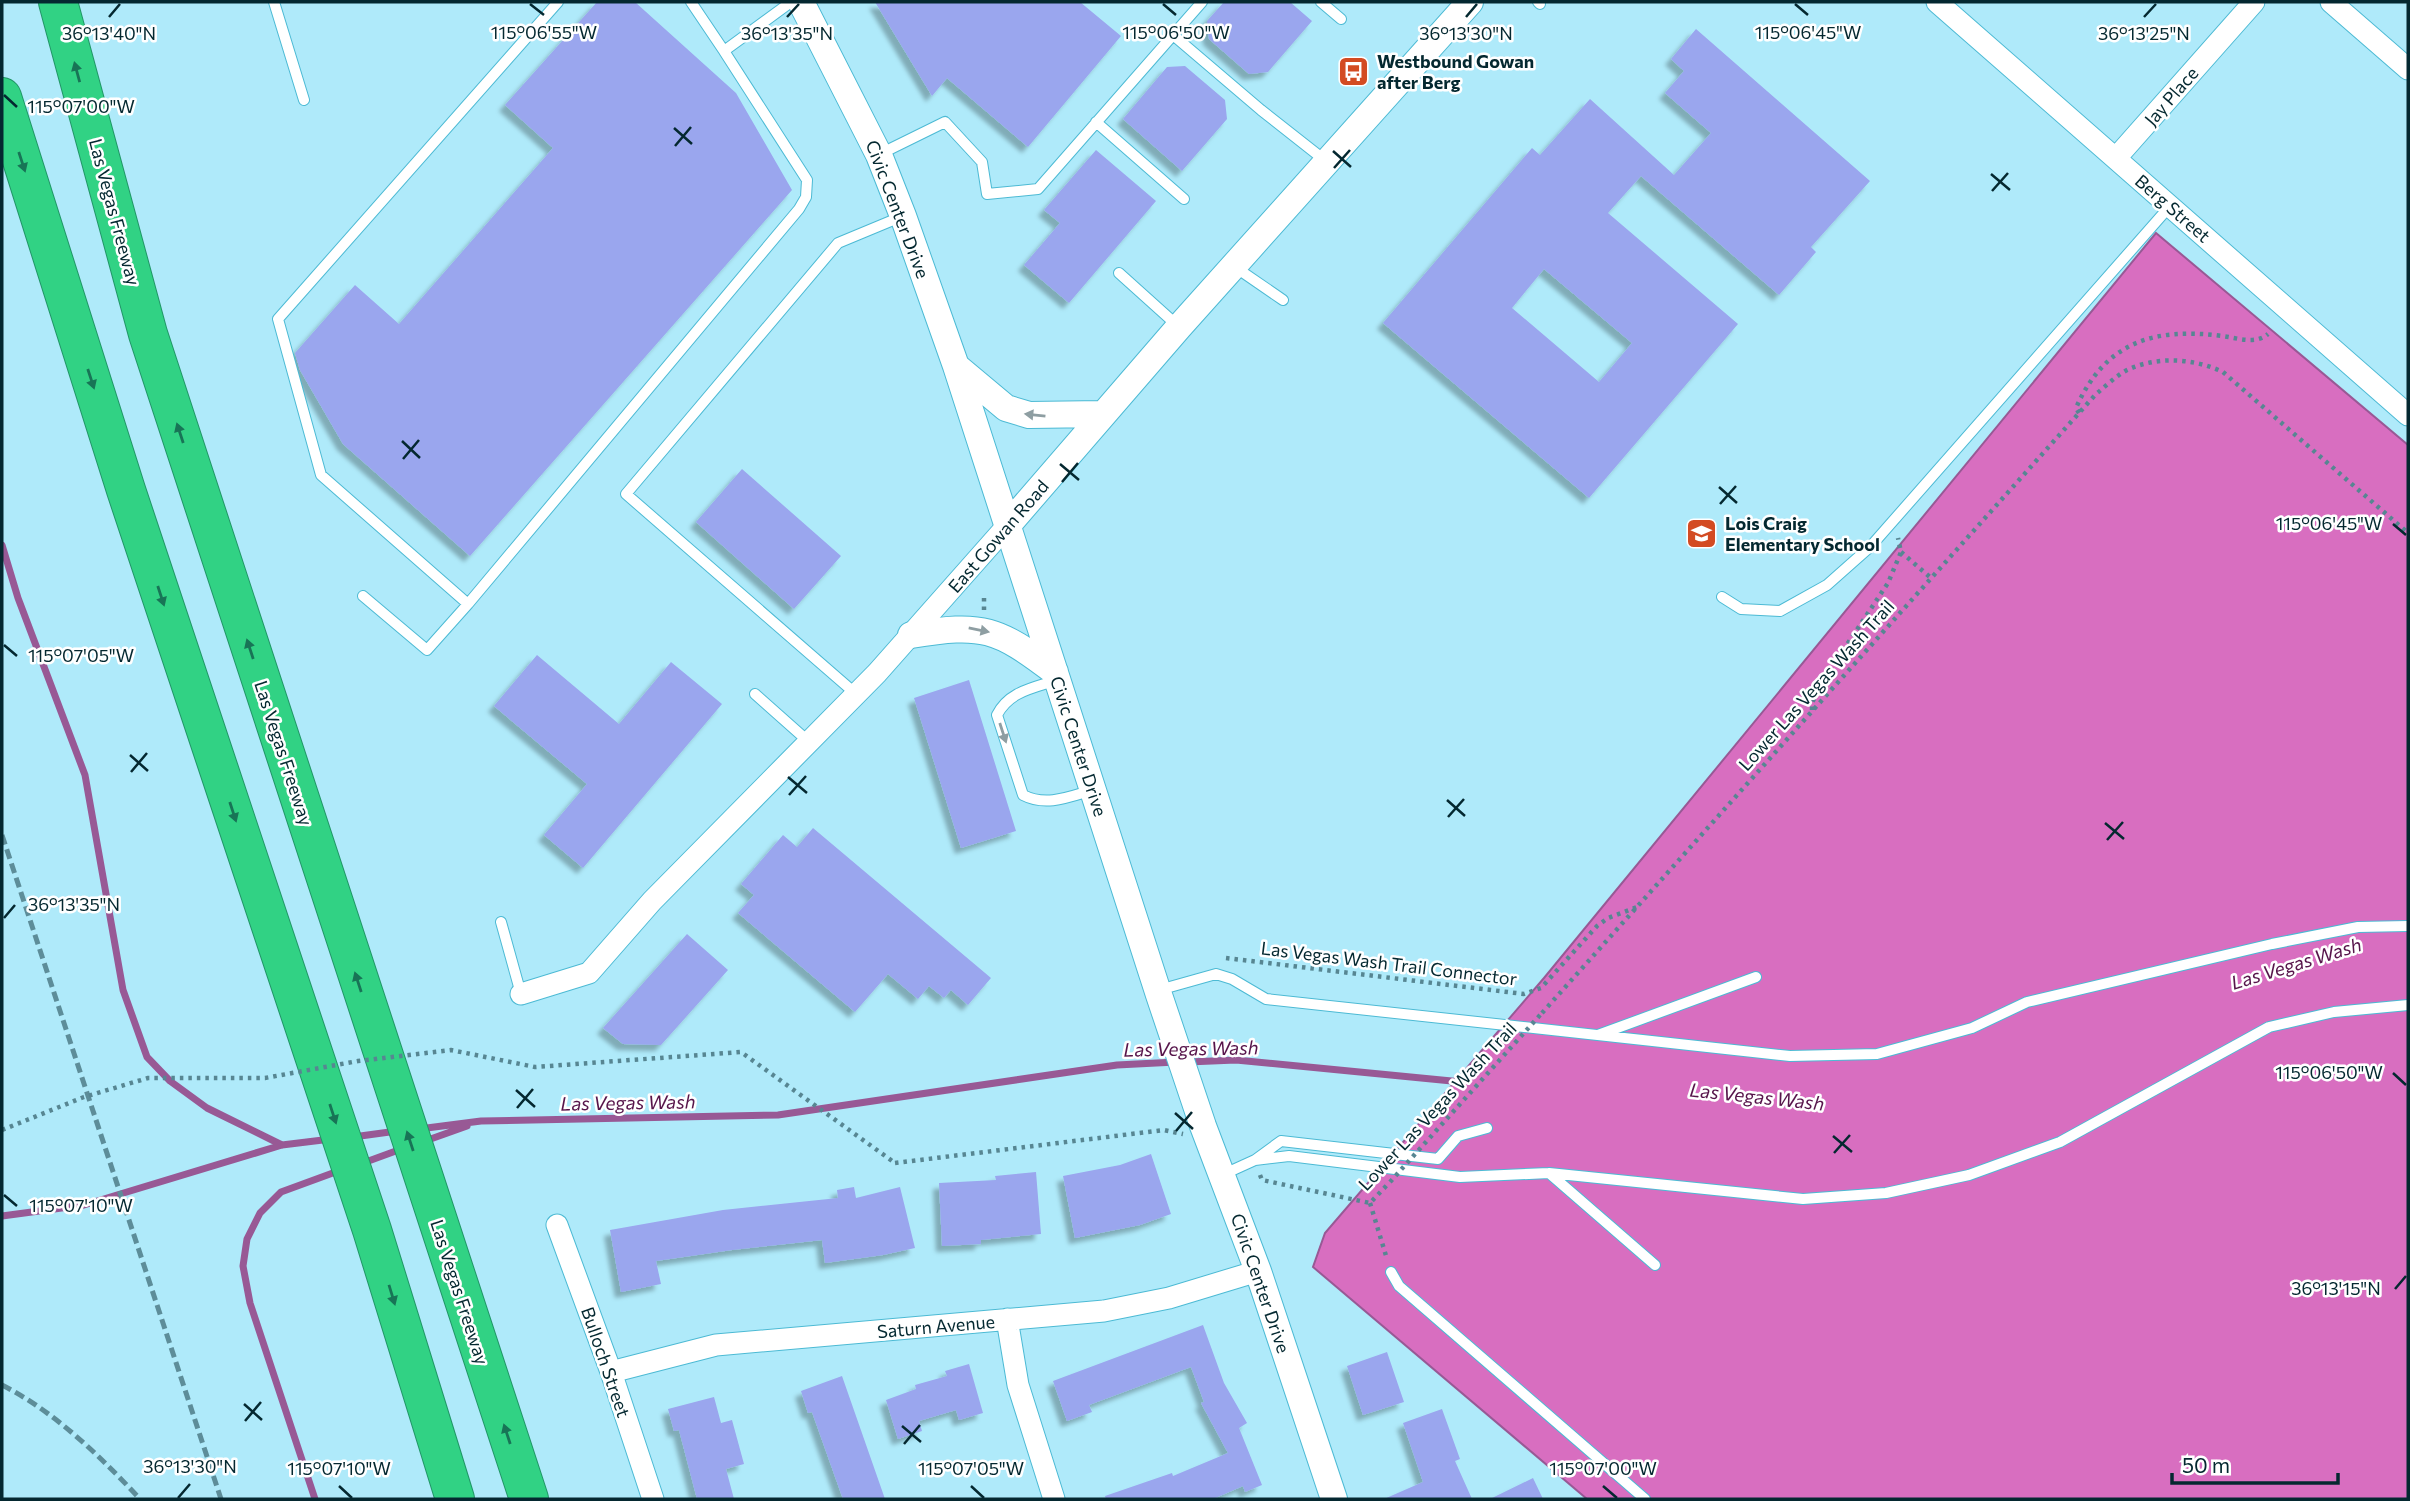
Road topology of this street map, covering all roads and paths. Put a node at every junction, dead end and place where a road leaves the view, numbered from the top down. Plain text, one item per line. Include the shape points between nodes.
1 (58, 2) edge
2 (274, 2) edge
3 (558, 2) edge
4 (691, 2) edge
5 (791, 2) edge
6 (801, 2) edge
7 (1202, 2) edge
8 (1321, 2) edge
9 (1470, 2) edge
10 (1937, 2) edge
11 (2254, 2) edge
12 (2343, 6) edge
13 (1341, 19) dead end
14 (1173, 34) junction
15 (724, 51) junction
16 (2408, 69) edge
17 (2, 97) edge
18 (304, 100) dead end
19 (1096, 122) junction
20 (879, 155) junction
21 (2116, 158) junction
22 (1328, 162) junction
23 (1184, 199) dead end
24 (2170, 206) junction
25 (903, 216) junction
26 (1235, 267) junction
27 (1119, 272) dead end
28 (1283, 300) dead end
29 (1179, 327) junction
30 (2268, 334) dead end
31 (956, 366) junction
32 (2079, 413) junction
33 (1103, 414) junction
34 (2408, 415) edge
35 (1894, 521) junction
36 (1007, 526) junction
37 (2408, 533) edge
38 (1901, 552) junction
39 (1931, 578) junction
40 (363, 596) dead end
41 (1722, 597) dead end
42 (468, 604) junction
43 (911, 635) junction
44 (1056, 676) junction
45 (755, 694) dead end
46 (856, 694) junction
47 (1812, 710) junction
48 (809, 741) junction
49 (1093, 790) junction
50 (1637, 906) junction
51 (501, 922) dead end
52 (2408, 926) edge
53 (1224, 958) dead end
54 (1756, 976) dead end
55 (1158, 993) junction
56 (521, 994) joint
57 (2408, 1005) edge
58 (1595, 1036) junction
59 (1487, 1128) dead end
60 (2, 1130) edge
61 (1206, 1132) junction
62 (1255, 1160) junction
63 (1549, 1173) junction
64 (1222, 1174) junction
65 (1370, 1203) junction
66 (557, 1225) dead end
67 (1655, 1265) dead end
68 (1258, 1270) junction
69 (1391, 1272) joint
70 (1007, 1319) junction
71 (611, 1372) junction
72 (454, 1499) edge
73 (529, 1499) edge
74 (653, 1499) edge
75 (1054, 1499) edge
76 (1334, 1499) edge
77 (1645, 1499) edge

73 -> 1 highway, Las Vegas Freeway via 148,334
2 - 18 lane
3 - 42 lane via 278,319 321,475
4 - 15 lane
5 - 15 lane
6 - 20 street, Civic Center Drive
7 - 14 lane
8 - 13 lane
9 - 22 street, East Gowan Road
10 - 21 street, Berg Street
11 - 21 street, Jay Place
12 - 16 street
14 - 19 lane
14 - 22 lane
15 - 42 lane via 807,180 806,197
17 -> 72 highway via 126,490 372,1230
19 - 20 lane via 1038,189 987,194 982,162 945,122
19 - 23 lane
20 - 25 street, Civic Center Drive
21 - 24 street, Berg Street
22 - 26 street, East Gowan Road
24 - 34 street, Berg Street
24 - 35 lane
25 - 31 street, Civic Center Drive
25 - 46 lane via 838,243 626,494
26 - 28 lane
26 - 29 street, East Gowan Road
27 - 29 lane
29 - 33 street, East Gowan Road
30 - 32 path via 2261,340 2249,340 2185,332 2159,335 2131,346 2093,375 2076,408
33 -> 31 street via 1029,415 1006,408
31 - 36 street, Civic Center Drive
32 - 37 path, Lower Las Vegas Wash Trail via 2126,371 2173,360 2208,365 2223,372
32 - 39 path, Lower Las Vegas Wash Trail
33 - 36 street, East Gowan Road
35 - 38 path
35 - 41 lane via 1827,585 1780,611 1741,609
36 - 43 street, East Gowan Road
36 - 44 street, Civic Center Drive
38 - 39 path
38 - 47 path via 1888,583 1822,682
39 - 47 path, Lower Las Vegas Wash Trail
40 - 42 lane via 427,650
43 -> 44 street via 951,628 981,630 1011,641
43 - 46 street, East Gowan Road
44 - 49 street, Civic Center Drive
44 -> 49 lane via 1004,701 997,715 1000,726 1023,795 1036,802
45 - 48 lane
46 - 48 street, East Gowan Road
47 - 50 path, Lower Las Vegas Wash Trail
48 - 56 street, East Gowan Road via 652,901 589,973
49 - 55 street, Civic Center Drive
50 - 53 path, Las Vegas Wash Trail Connector via 1597,926 1541,988 1524,994
50 - 65 path, Lower Las Vegas Wash Trail, bridge
51 - 56 lane
52 - 58 lane via 2358,927 2272,944 2027,1002 1972,1028 1877,1054 1790,1056
54 - 58 lane
55 - 58 lane via 1216,974 1266,999
55 - 61 street, Civic Center Drive
57 - 63 lane via 2334,1012 2269,1027 2060,1142 1969,1175 1886,1193 1803,1199
59 - 62 lane via 1458,1136 1438,1159 1281,1140
60 - 61 path, bridge via 84,1097 148,1078 265,1078 451,1050 535,1067 741,1052 895,1163 1164,1130
61 - 64 street, Civic Center Drive
62 - 63 lane via 1289,1156 1460,1177
62 - 64 lane
62 - 65 path, Lower Las Vegas Wash Trail via 1262,1180
63 - 67 lane
64 - 68 street, Civic Center Drive
65 - 69 path
66 - 71 street, Bulloch Street
68 - 70 street, Saturn Avenue via 1169,1298 1104,1311
68 - 76 street, Civic Center Drive
69 - 77 lane via 1399,1286
70 - 71 street, Saturn Avenue via 716,1345
70 - 75 street via 1018,1385
71 - 74 street, Bulloch Street

